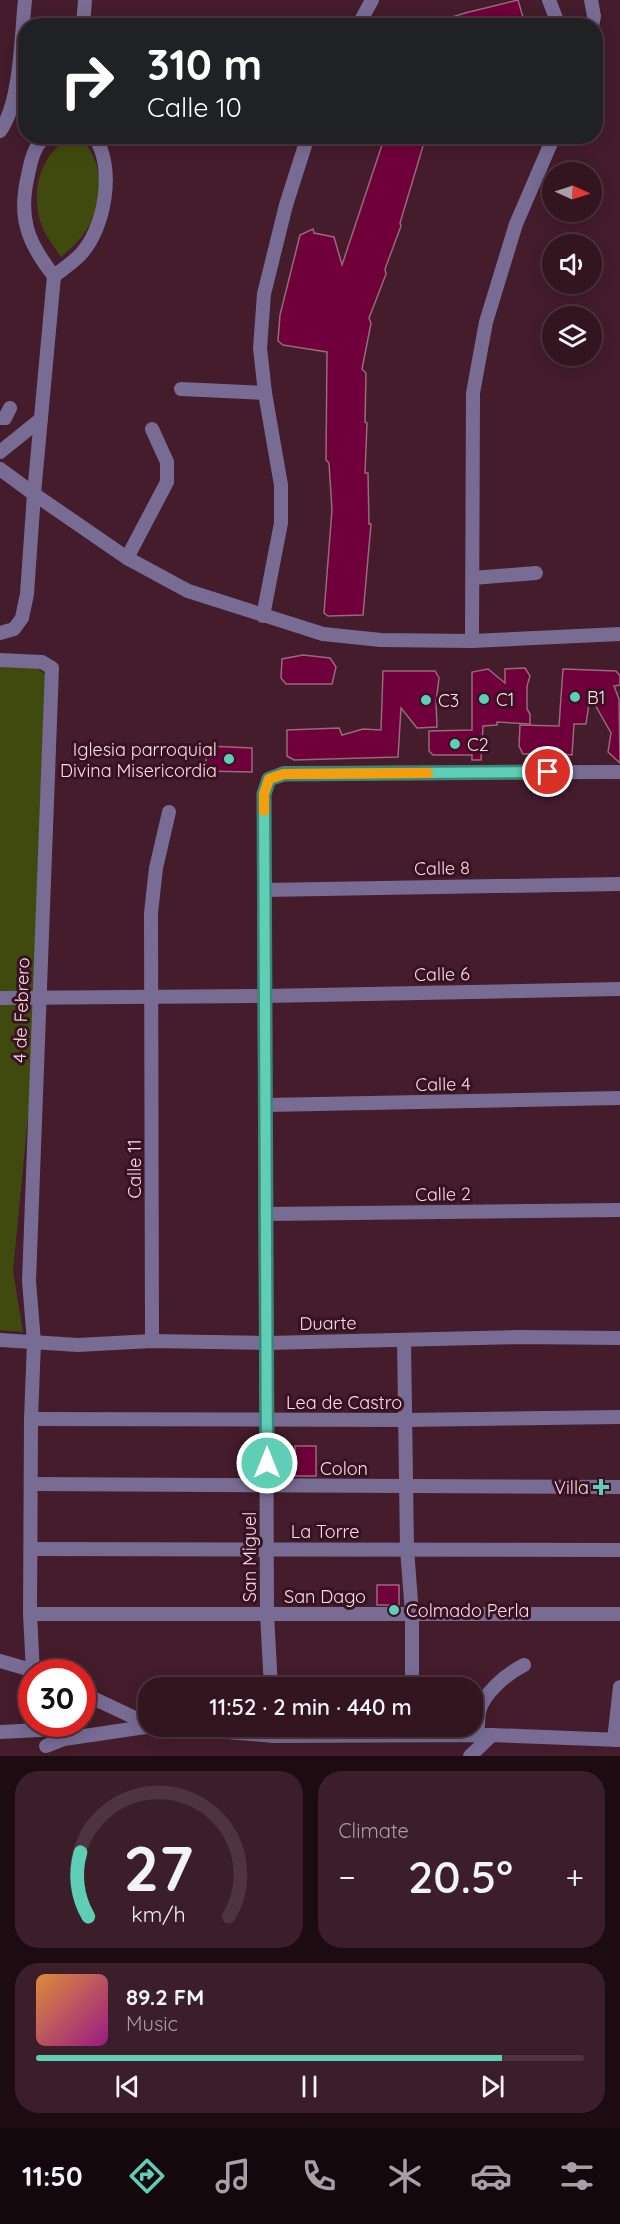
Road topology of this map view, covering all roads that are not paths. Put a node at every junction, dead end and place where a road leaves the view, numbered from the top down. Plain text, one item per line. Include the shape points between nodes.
1 (25, 0) edge
2 (85, 0) edge
3 (372, 0) edge
4 (549, 0) edge
5 (591, 0) edge
6 (23, 18) edge
7 (84, 18) edge
8 (362, 18) edge
9 (557, 18) edge
10 (594, 18) edge
11 (18, 64) edge
12 (0, 131) edge
13 (40, 144) edge
14 (98, 144) edge
15 (305, 144) edge
16 (551, 144) edge
17 (54, 276) junction
18 (181, 389) dead end
19 (265, 393) junction
20 (41, 419) junction
21 (152, 429) dead end
22 (0, 452) edge
23 (0, 469) edge
24 (33, 494) junction
25 (127, 558) junction
26 (536, 573) dead end
27 (472, 578) junction
28 (263, 616) junction
29 (0, 633) edge
30 (620, 634) edge
31 (472, 641) junction
32 (0, 660) edge
33 (620, 772) edge
34 (169, 812) dead end
35 (620, 884) edge
36 (265, 890) junction
37 (620, 988) edge
38 (265, 996) junction
39 (151, 997) junction
40 (0, 998) edge
41 (40, 998) junction
42 (620, 1098) edge
43 (266, 1105) junction
44 (620, 1210) edge
45 (266, 1214) junction
46 (620, 1338) edge
47 (0, 1340) edge
48 (404, 1340) junction
49 (152, 1341) junction
50 (34, 1342) junction
51 (267, 1342) junction
52 (620, 1417) edge
53 (31, 1419) junction
54 (267, 1420) junction
55 (405, 1420) junction
56 (31, 1484) junction
57 (268, 1485) junction
58 (407, 1486) junction
59 (620, 1487) edge
60 (31, 1549) junction
61 (268, 1549) junction
62 (407, 1550) junction
63 (620, 1550) edge
64 (30, 1614) junction
65 (267, 1614) junction
66 (412, 1614) junction
67 (620, 1614) edge
68 (34, 1659) edge
69 (0, 1661) edge
70 (524, 1665) dead end
71 (18, 1666) edge
72 (270, 1677) edge
73 (412, 1677) edge
74 (620, 1687) edge
75 (96, 1700) edge
76 (483, 1703) edge
77 (138, 1719) edge
78 (138, 1728) edge
79 (18, 1730) edge
80 (0, 1732) edge
81 (483, 1735) edge
82 (492, 1735) junction
83 (42, 1737) edge
84 (617, 1740) edge
85 (46, 1753) edge
86 (470, 1756) edge

1 - 6 street
2 - 7 street
3 - 8 street
4 - 9 street
5 - 10 street
11 - 12 street via 14,101
13 - 17 street via 32,155 22,206 28,234
14 - 17 street via 104,158 102,215 81,254
15 - 19 street via 264,294 260,348
16 - 27 street via 516,224 486,322 473,393
17 - 20 street
18 - 19 street
19 - 28 street via 280,485 281,523
20 - 22 street
20 - 24 street
21 - 25 street via 167,462 167,482
23 - 24 street
24 - 25 street
24 - 29 street via 22,618 14,629
25 - 28 street via 188,591
26 - 27 street
27 - 31 street
28 - 31 street via 323,634 381,640
30 - 31 street
32 - 41 street, 4 de Febrero via 42,662 52,668
33 - 36 street, San Miguel via 284,774 269,779 264,794
34 - 39 street, Calle 11 via 151,913
35 - 36 street, Calle 8
36 - 38 street, San Miguel
37 - 38 street, Calle 6
38 - 39 street, Calle 6
38 - 43 street, San Miguel
39 - 41 street, Calle 6
39 - 49 street, Calle 11
40 - 41 street, Calle 6
41 - 50 street, 4 de Febrero via 29,1281
42 - 43 street, Calle 4
43 - 45 street, San Miguel
44 - 45 street, Calle 2
45 - 51 street, San Miguel
46 - 48 street, Duarte
47 - 50 street, Duarte
48 - 51 street, Duarte
48 - 55 street
49 - 50 street, Duarte via 78,1345
49 - 51 street, Duarte
50 - 53 street, 4 de Febrero
51 - 54 street, San Miguel
52 - 55 street, Lea de Castro
53 - 54 street, Lea de Castro
53 - 56 street, 4 de Febrero
54 - 55 street, Lea de Castro
54 - 57 street, San Miguel
55 - 58 street
56 - 57 street, Colon
56 - 60 street, 4 de Febrero
57 - 58 street, Colon
57 - 61 street, San Miguel
58 - 59 street, Colon
58 - 62 street
60 - 61 street, La Torre
60 - 64 street, 4 de Febrero
61 - 62 street, La Torre
61 - 65 street, San Miguel
62 - 63 street, La Torre
62 - 66 street
64 - 65 street, San Dago
64 - 68 street, 4 de Febrero
65 - 66 street, San Dago
65 - 72 street, San Miguel
66 - 67 street, San Dago
66 - 73 street
69 - 71 street
70 - 76 street via 504,1678
74 - 84 street
75 - 77 street
78 - 85 street via 64,1739
79 - 80 street
81 - 82 street
82 - 84 street
82 - 86 street
83 - 85 street

